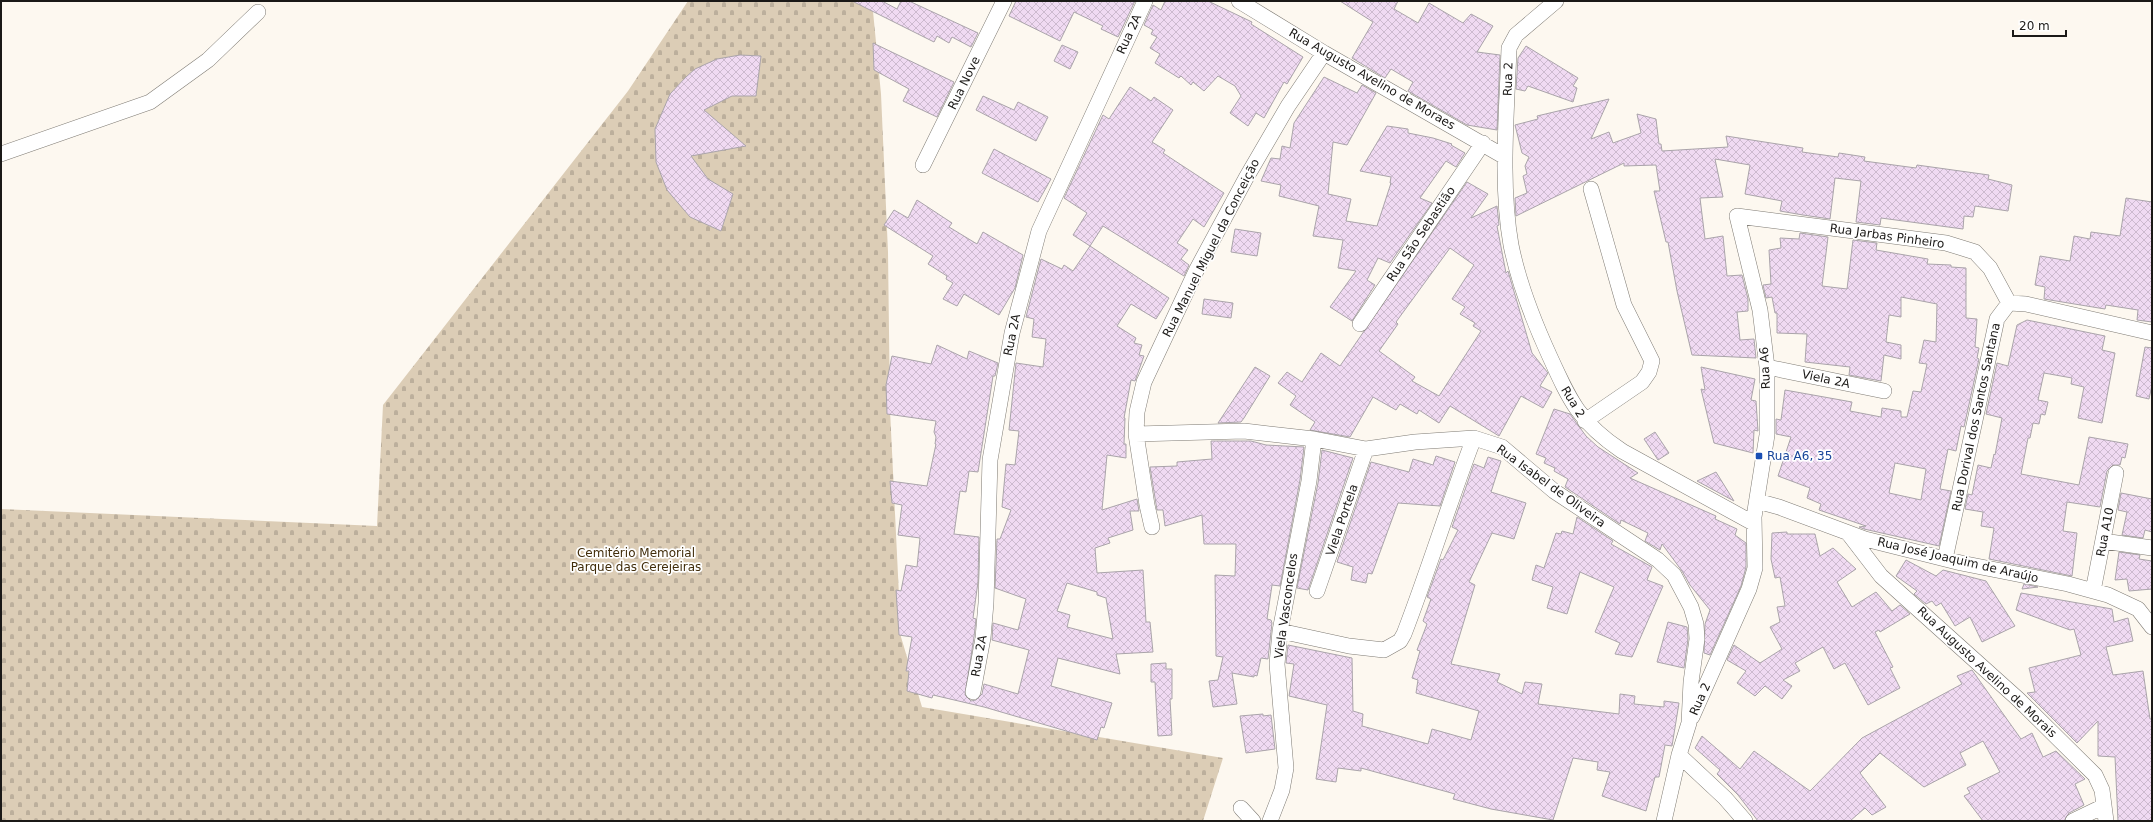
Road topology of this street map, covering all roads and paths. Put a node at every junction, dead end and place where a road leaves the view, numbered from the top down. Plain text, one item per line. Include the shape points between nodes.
1 (1004, 1) edge
2 (1145, 1) edge
3 (1239, 1) edge
4 (1556, 1) edge
5 (258, 12) dead end
6 (1324, 53) junction
7 (1483, 143) junction
8 (1, 154) edge
9 (1505, 157) junction
10 (923, 165) dead end
11 (1591, 189) dead end
12 (1737, 216) joint
13 (2009, 303) junction
14 (1360, 324) dead end
15 (2152, 333) edge
16 (1767, 367) junction
17 (1884, 392) dead end
18 (1585, 421) junction
19 (1136, 434) junction
20 (1474, 438) junction
21 (1314, 439) junction
22 (1366, 449) junction
23 (2116, 473) dead end
24 (1756, 501) junction
25 (1753, 523) junction
26 (1152, 527) dead end
27 (1848, 532) junction
28 (2103, 541) junction
29 (2152, 548) edge
30 (1945, 559) junction
31 (1317, 591) dead end
32 (2093, 591) junction
33 (2152, 627) edge
34 (1280, 630) junction
35 (973, 692) dead end
36 (1689, 723) junction
37 (1679, 755) junction
38 (2105, 814) edge
39 (1239, 815) edge
40 (1253, 821) edge
41 (1270, 821) edge
42 (1664, 821) edge
43 (1745, 821) edge
44 (2073, 821) edge

1 - 10 street, Rua Nove
2 - 35 street, Rua 2A via 1038,231 1012,334 990,460 986,603 983,638
3 - 6 street, Rua Augusto Avelino de Moraes
4 - 9 street, Rua 2 via 1516,35 1508,48
5 - 8 street via 208,60 150,102
6 - 7 street, Rua Augusto Avelino de Moraes
6 - 19 street, Rua Manuel Miguel da Conceição via 1265,144 1197,269 1144,382 1137,412
7 - 9 street, Rua Augusto Avelino de Moraes
7 - 14 street, Rua São Sebastião
9 - 18 street, Rua 2 via 1511,245 1529,312 1567,393
11 - 18 street via 1624,305 1652,361 1649,372 1642,382
12 - 13 street, Rua Jarbas Pinheiro via 1946,243 1975,252 1990,268
12 - 16 street, Rua A6 via 1760,310
13 - 15 street via 2026,304
13 - 30 street, Rua Dorival dos Santos Santana via 1997,319
16 - 17 street, Viela 2A
16 - 24 street, Rua A6 via 1767,435
18 - 25 street, Rua 2 via 1602,438 1622,451
19 - 21 street, Rua Isabel de Oliveira via 1244,431
19 - 26 street, Rua Manuel Miguel da Conceição
20 - 22 street, Rua Isabel de Oliveira
20 - 34 street via 1400,641 1384,650 1349,646
20 - 36 street, Rua Isabel de Oliveira via 1502,448 1554,491 1658,560 1674,575 1691,607 1696,624 1697,639
21 - 22 street, Rua Isabel de Oliveira
21 - 34 street, Viela Vasconcelos via 1309,481
22 - 31 street, Viela Portela
23 - 28 street, Rua A10
24 - 25 street, Rua A6
24 - 27 street, Rua José Joaquim de Araújo
25 - 36 street, Rua 2 via 1755,568 1750,589
27 - 30 street, Rua José Joaquim de Araújo via 1865,539
27 - 38 street, Rua Augusto Avelino de Morais via 1881,576 2018,698 2080,758 2098,778
28 - 29 street
28 - 32 street, Rua A10
30 - 32 street, Rua José Joaquim de Araújo
32 - 33 street, Rua José Joaquim de Araújo via 2132,605 2143,614
34 - 41 street, Viela Vasconcelos via 1277,664 1286,768 1282,790
36 - 37 street, Rua Isabel de Oliveira
37 - 42 street, Rua Isabel de Oliveira
37 - 43 street via 1725,798
38 - 44 street
39 - 40 street

